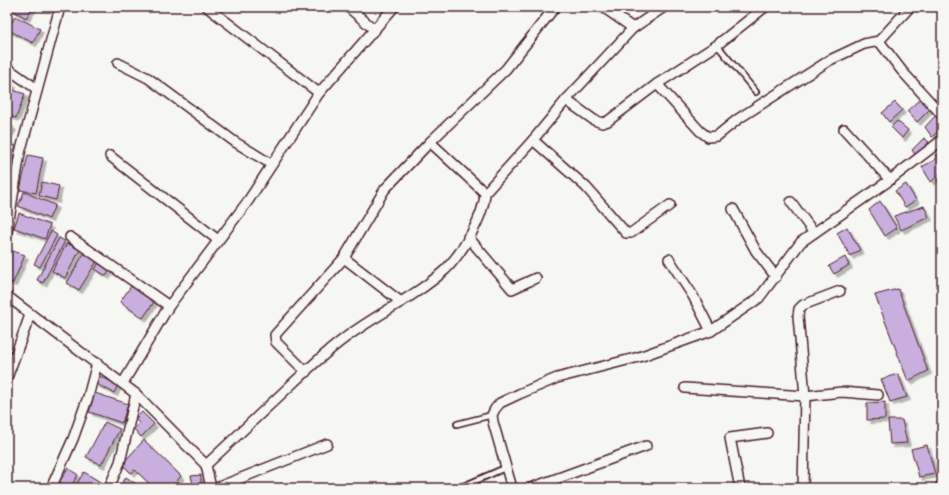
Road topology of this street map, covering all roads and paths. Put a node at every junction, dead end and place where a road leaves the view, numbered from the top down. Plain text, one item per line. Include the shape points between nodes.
1 (60, 7) edge
2 (207, 7) edge
3 (348, 7) edge
4 (394, 7) edge
5 (555, 7) edge
6 (603, 7) edge
7 (664, 7) edge
8 (765, 7) edge
9 (910, 7) edge
10 (633, 28) junction
11 (375, 30) junction
12 (879, 41) junction
13 (717, 45) junction
14 (118, 63) dead end
15 (7, 68) edge
16 (657, 84) junction
17 (37, 89) junction
18 (756, 92) dead end
19 (319, 93) junction
20 (566, 100) junction
21 (942, 115) edge
22 (844, 129) dead end
23 (533, 140) junction
24 (942, 140) edge
25 (430, 142) junction
26 (110, 156) dead end
27 (271, 164) junction
28 (890, 180) junction
29 (484, 193) junction
30 (791, 202) dead end
31 (670, 205) dead end
32 (733, 208) dead end
33 (7, 232) edge
34 (814, 233) junction
35 (70, 237) dead end
36 (468, 237) junction
37 (218, 240) junction
38 (344, 258) junction
39 (669, 259) dead end
40 (776, 277) junction
41 (536, 278) dead end
42 (840, 291) dead end
43 (7, 296) edge
44 (401, 302) junction
45 (169, 306) junction
46 (30, 315) junction
47 (711, 331) junction
48 (97, 363) junction
49 (306, 372) junction
50 (7, 378) edge
51 (123, 384) junction
52 (685, 388) dead end
53 (136, 394) junction
54 (805, 396) junction
55 (878, 396) dead end
56 (492, 415) junction
57 (457, 424) dead end
58 (767, 433) dead end
59 (327, 444) dead end
60 (646, 446) dead end
61 (206, 465) junction
62 (505, 468) junction
63 (942, 487) edge
64 (51, 488) edge
65 (109, 488) edge
66 (211, 488) edge
67 (216, 488) edge
68 (459, 488) edge
69 (512, 488) edge
70 (531, 488) edge
71 (740, 488) edge
72 (802, 488) edge
73 (939, 488) edge

1 - 17 street
2 - 19 street
3 - 11 street
4 - 11 street
5 - 25 street via 506,69
6 - 10 street
7 - 10 street
8 - 13 street
9 - 12 street
10 - 20 street
11 - 19 street
12 - 16 street via 864,44 830,60 738,119 717,136 708,138
12 - 21 street
13 - 16 street
13 - 18 lane
14 - 27 street via 148,78 235,142
15 - 17 street
16 - 20 street via 602,123
17 - 33 street via 20,153
19 - 27 street
20 - 23 street
22 - 28 street
23 - 29 street
23 - 31 street via 586,187 626,233 631,233
24 - 28 street
25 - 29 street
25 - 38 street via 385,189
26 - 37 street
27 - 37 street
28 - 34 street
29 - 36 street via 484,205
30 - 34 street
32 - 40 street via 756,251
34 - 40 street via 801,242
35 - 45 street
36 - 41 street via 512,288
36 - 44 street via 460,253 445,270
37 - 45 street
38 - 44 street
38 - 49 street via 275,335 276,342
39 - 47 street via 693,296
40 - 47 street via 760,298
42 - 54 street via 803,305 799,309
43 - 46 street
44 - 49 street via 345,338
45 - 51 street
46 - 48 street
46 - 50 street
47 - 56 street via 639,357 557,378 500,404
48 - 51 street
48 - 64 street via 73,439
49 - 61 street
51 - 53 street
52 - 54 street
53 - 61 street
53 - 65 street via 120,462
54 - 55 street via 842,392
54 - 72 street
56 - 57 lane
56 - 62 street
58 - 71 street via 730,438
59 - 67 street
60 - 70 street
61 - 66 street
62 - 68 lane
62 - 69 street
63 - 73 street

